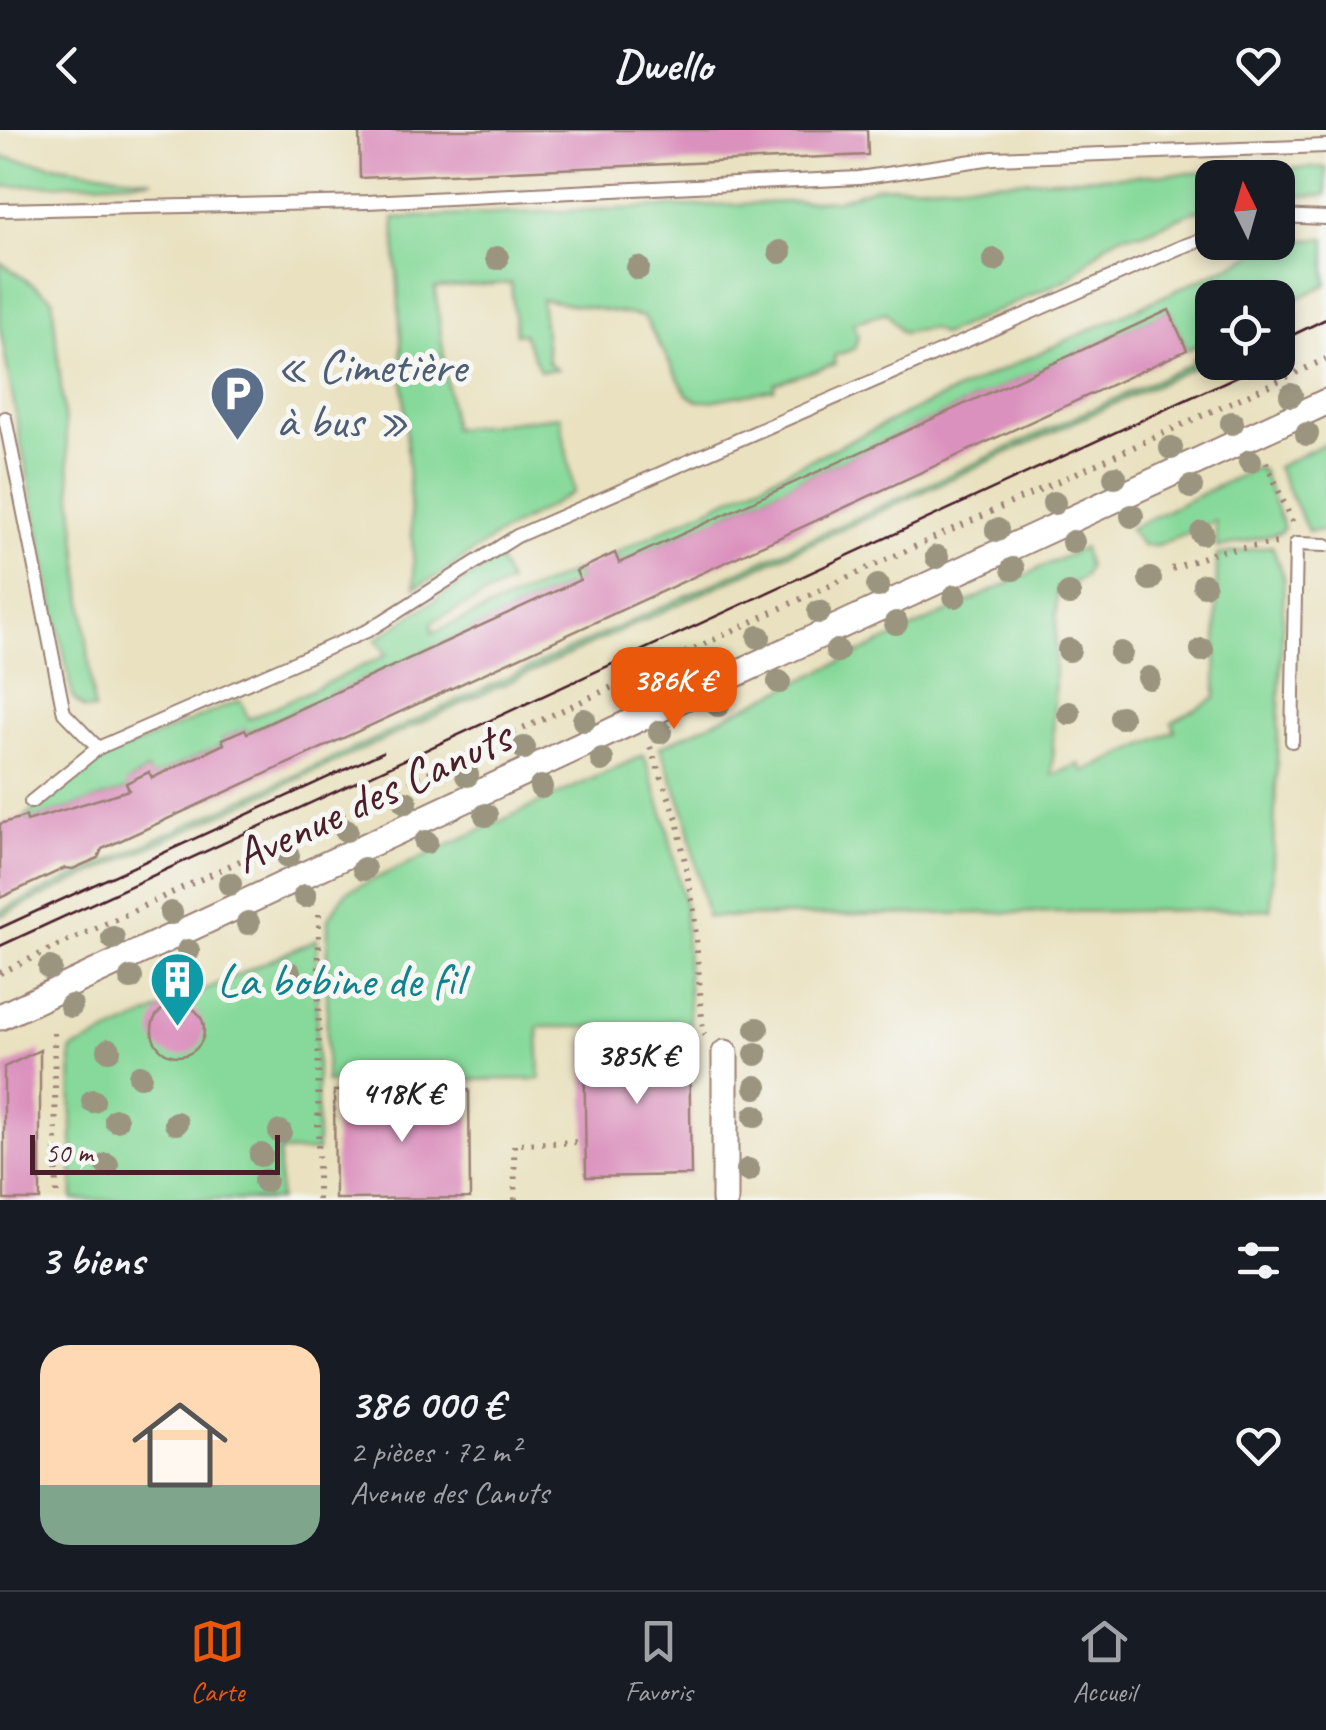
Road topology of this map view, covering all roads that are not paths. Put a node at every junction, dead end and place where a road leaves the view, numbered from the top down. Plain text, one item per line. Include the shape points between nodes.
1 (1326, 146) edge
2 (0, 210) edge
3 (1295, 217) edge
4 (1326, 218) edge
5 (1195, 242) edge
6 (1326, 402) edge
7 (5, 418) dead end
8 (1326, 545) edge
9 (1292, 741) dead end
10 (98, 748) junction
11 (31, 802) dead end
12 (0, 1016) edge
13 (725, 1052) road end
14 (725, 1200) edge

1 - 2 lane via 994,158 839,180 367,202
3 - 4 lane
5 - 10 lane via 517,536 369,630
6 - 12 street, Avenue des Canuts
7 - 10 lane via 64,713
8 - 9 lane via 1296,544
10 - 11 lane
13 - 14 street

